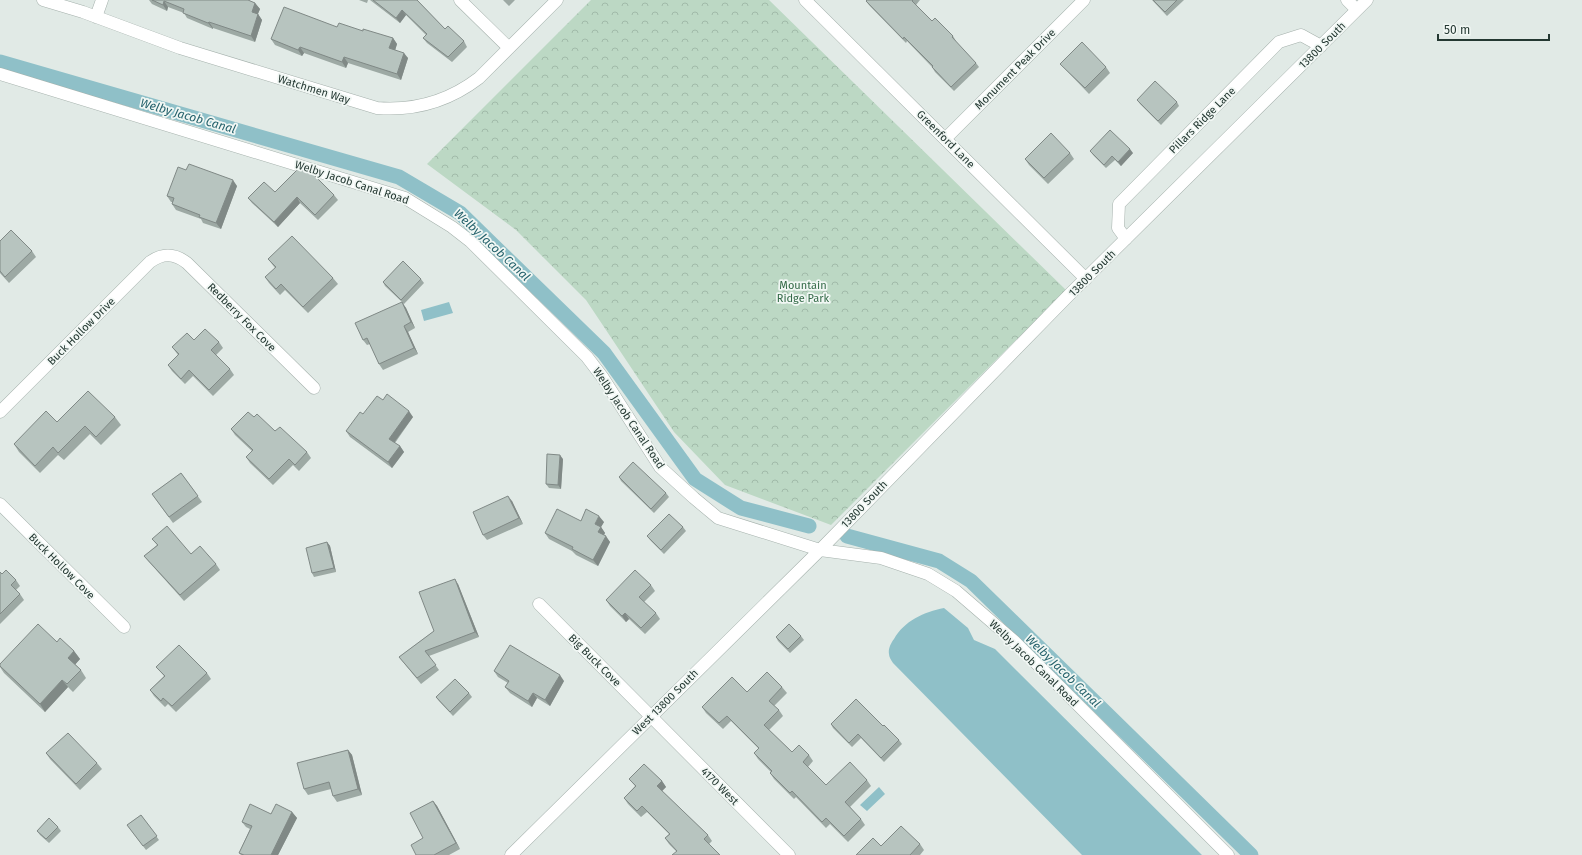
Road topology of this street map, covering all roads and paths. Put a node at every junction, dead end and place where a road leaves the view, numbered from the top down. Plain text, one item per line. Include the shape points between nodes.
1 (43, 0) edge
2 (102, 0) edge
3 (460, 0) edge
4 (557, 0) edge
5 (805, 0) edge
6 (1084, 0) edge
7 (1347, 0) edge
8 (1367, 0) edge
9 (818, 4) edge
10 (1357, 10) junction
11 (96, 17) junction
12 (1321, 46) junction
13 (509, 48) junction
14 (0, 74) edge
15 (946, 138) junction
16 (1126, 239) junction
17 (166, 254) joint
18 (1086, 279) junction
19 (314, 388) dead end
20 (0, 412) edge
21 (0, 504) edge
22 (820, 550) junction
23 (539, 604) dead end
24 (124, 627) dead end
25 (651, 716) junction
26 (511, 855) edge
27 (789, 855) edge
28 (1228, 855) edge

1 - 11 street, Watchmen Way
2 - 11 street
3 - 13 street
4 - 13 street, Watchmen Way
5 - 9 street, Greenford Lane
6 - 15 street, Monument Peak Drive
7 - 10 street
8 - 10 street, 13800 South
9 - 15 street, Greenford Lane
10 - 12 street, 13800 South
11 - 13 street, Watchmen Way via 180,48 377,108 404,109 444,99 479,78
12 - 16 street, 13800 South
12 - 16 street, Pillars Ridge Lane via 1301,34 1279,42 1120,204 1118,228
14 - 22 street, Welby Jacob Canal Road via 405,198 470,241 587,357 660,467 694,498 718,518
15 - 18 street, Greenford Lane
16 - 18 street, 13800 South
17 - 19 street, Redberry Fox Cove via 174,255 187,263
17 - 20 street, Buck Hollow Drive via 150,262
18 - 22 street, 13800 South
21 - 24 street, Buck Hollow Cove
22 - 25 street, West 13800 South
22 - 28 street, Welby Jacob Canal Road via 881,558 928,574 956,590 1014,642
23 - 25 street, Big Buck Cove
25 - 26 street, West 13800 South
25 - 27 street, 4170 West

